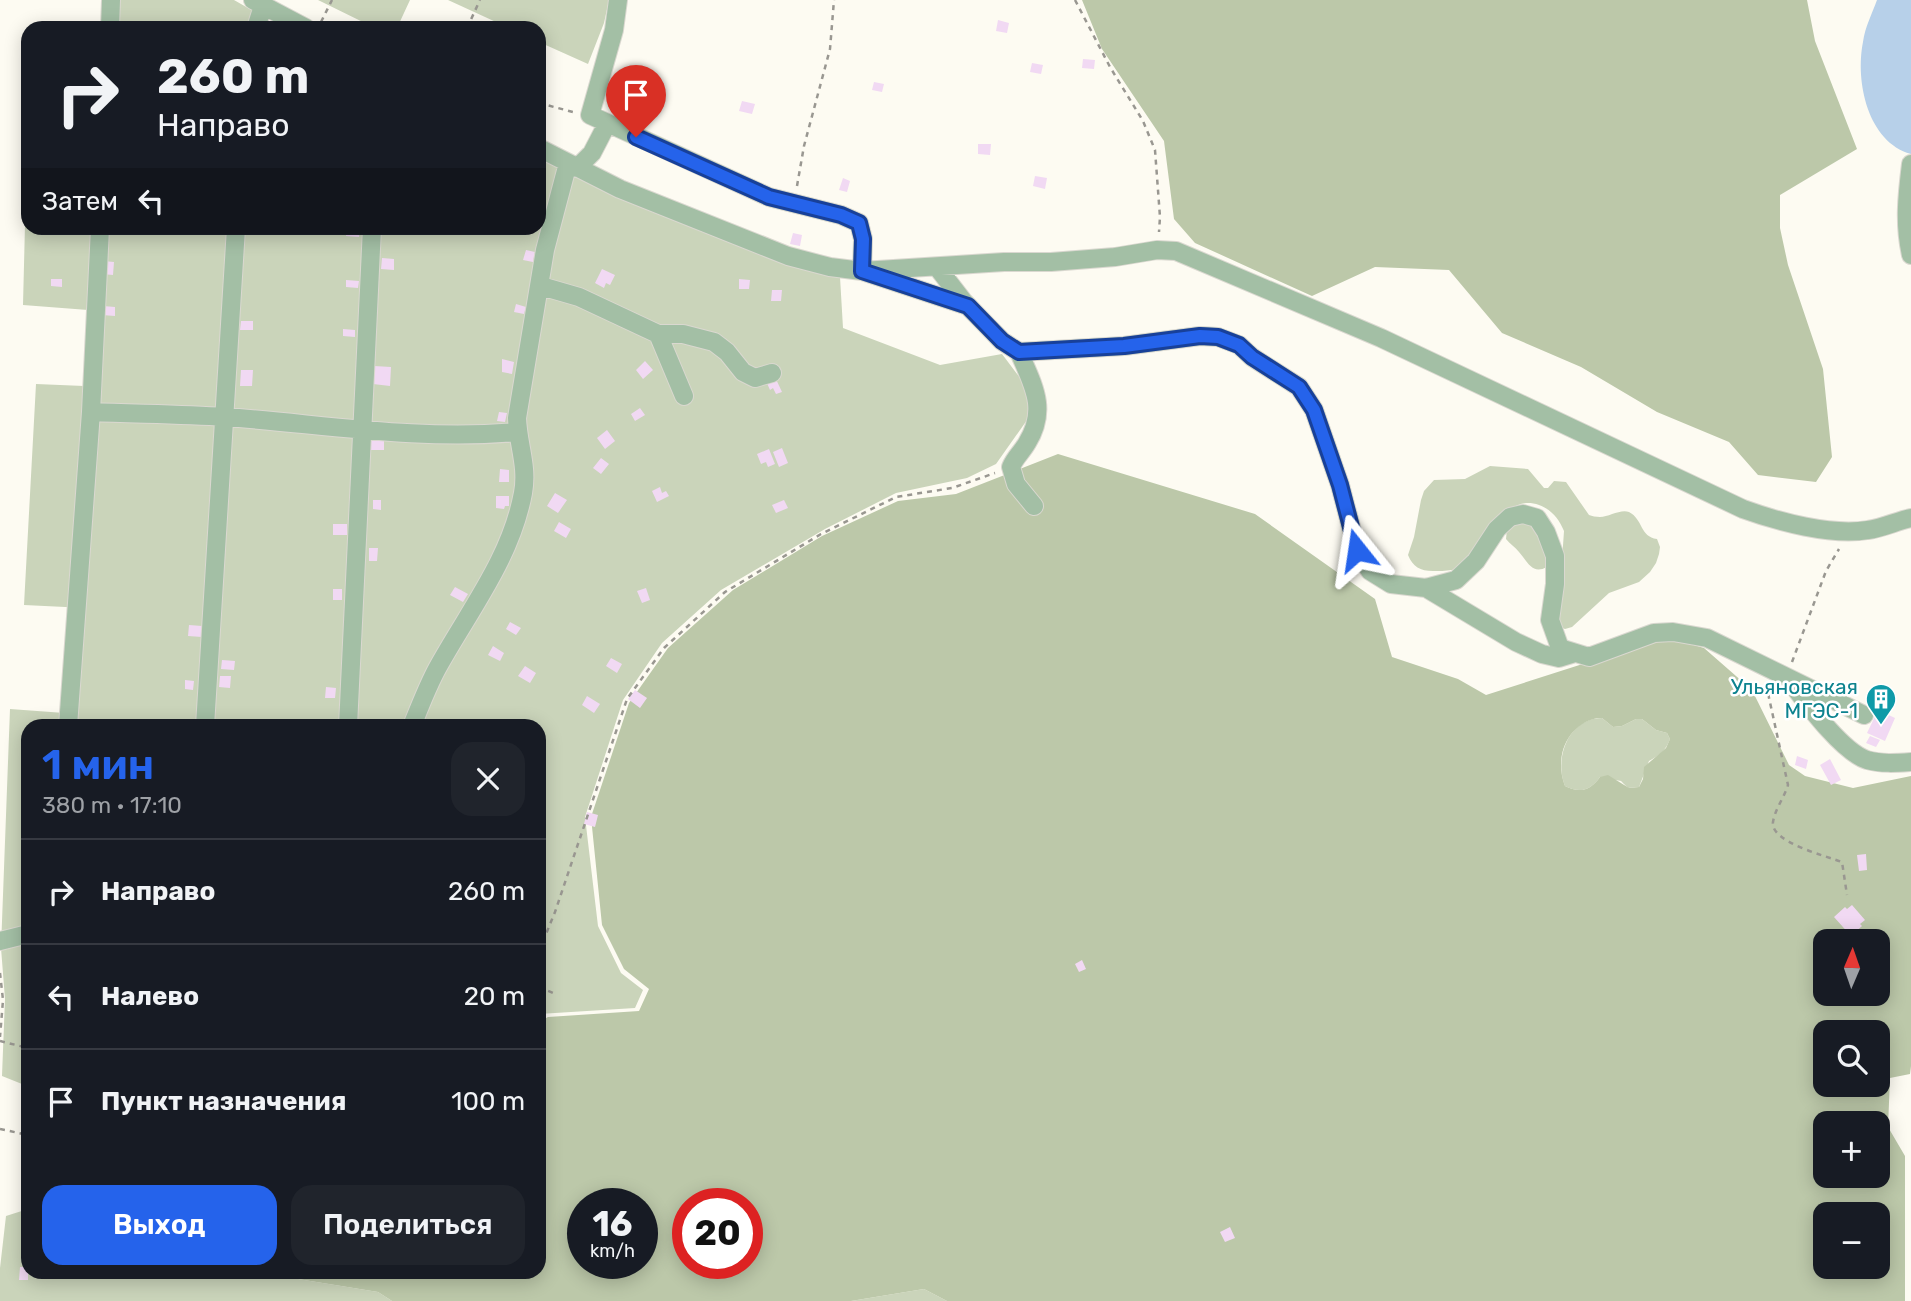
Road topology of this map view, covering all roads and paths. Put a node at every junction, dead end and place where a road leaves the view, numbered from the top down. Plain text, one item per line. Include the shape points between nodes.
1 (111, 0) edge
2 (332, 0) edge
3 (480, 0) edge
4 (618, 0) edge
5 (834, 0) edge
6 (1075, 0) edge
7 (258, 3) edge
8 (110, 21) edge
9 (257, 21) edge
10 (293, 21) edge
11 (322, 21) edge
12 (470, 21) edge
13 (546, 105) edge
14 (590, 115) junction
15 (607, 124) junction
16 (546, 152) edge
17 (1911, 164) edge
18 (572, 166) junction
19 (794, 203) junction
20 (100, 235) edge
21 (236, 235) edge
22 (372, 235) edge
23 (1157, 250) junction
24 (1911, 256) edge
25 (937, 267) junction
26 (862, 271) junction
27 (541, 286) junction
28 (968, 306) junction
29 (658, 334) junction
30 (1019, 352) junction
31 (772, 373) dead end
32 (684, 396) dead end
33 (91, 412) junction
34 (224, 417) junction
35 (362, 431) junction
36 (517, 432) junction
37 (1011, 467) junction
38 (1034, 506) dead end
39 (1911, 518) edge
40 (1850, 531) junction
41 (1426, 588) junction
42 (1573, 654) junction
43 (1762, 664) junction
44 (1787, 677) junction
45 (1864, 715) dead end
46 (69, 719) edge
47 (205, 719) edge
48 (348, 719) edge
49 (415, 719) edge
50 (1911, 762) edge
51 (1847, 895) dead end
52 (546, 934) edge
53 (21, 936) edge
54 (0, 941) edge
55 (0, 973) edge
56 (546, 990) edge
57 (553, 993) dead end
58 (0, 1039) edge
59 (21, 1046) edge
60 (0, 1129) edge
61 (21, 1134) edge

1 - 8 lane
2 - 11 path
3 - 12 path
4 - 14 lane
5 - 19 path via 830,49
6 - 23 path via 1143,121 1154,150 1160,217
7 - 9 lane
7 - 10 lane
13 - 14 path
14 - 15 lane
15 - 18 lane via 592,153
15 - 19 lane via 769,197
16 - 18 lane
17 - 24 lane via 1906,212
18 - 26 lane via 788,256
18 - 27 lane via 545,250
19 - 26 lane via 859,223
20 - 33 lane
21 - 34 lane
22 - 35 lane
23 - 25 lane via 1115,257
23 - 40 lane via 1176,251 1381,338 1744,509 1783,523
25 - 26 lane
25 - 28 lane
26 - 28 lane
27 - 29 lane via 579,297
27 - 36 lane
28 - 30 lane
29 - 31 lane via 684,334 714,342 743,372 755,378
29 - 32 lane
30 - 37 lane via 1039,412 1036,426
30 - 41 lane via 1200,336 1239,345 1299,387 1314,410 1357,550 1370,571 1391,584
33 - 34 lane
33 - 46 lane
34 - 35 lane
34 - 47 lane
35 - 36 lane
35 - 48 lane
36 - 49 lane via 526,465 515,522 495,572 437,669
37 - 38 lane via 1016,484
37 - 52 path via 952,488 896,497 821,534 725,592 664,648 627,699
39 - 40 lane
40 - 44 path via 1826,570
41 - 42 lane via 1542,654 1559,658
41 - 42 lane via 1456,580 1467,571 1510,517 1537,518 1555,556 1552,628 1560,648
42 - 43 lane via 1589,657 1654,633 1673,632 1707,638
43 - 44 lane
43 - 51 path via 1788,785 1772,826 1784,840 1842,862
44 - 45 lane
44 - 50 lane via 1850,750 1880,763
53 - 54 lane
55 - 58 path
56 - 57 path
58 - 59 path
60 - 61 path

